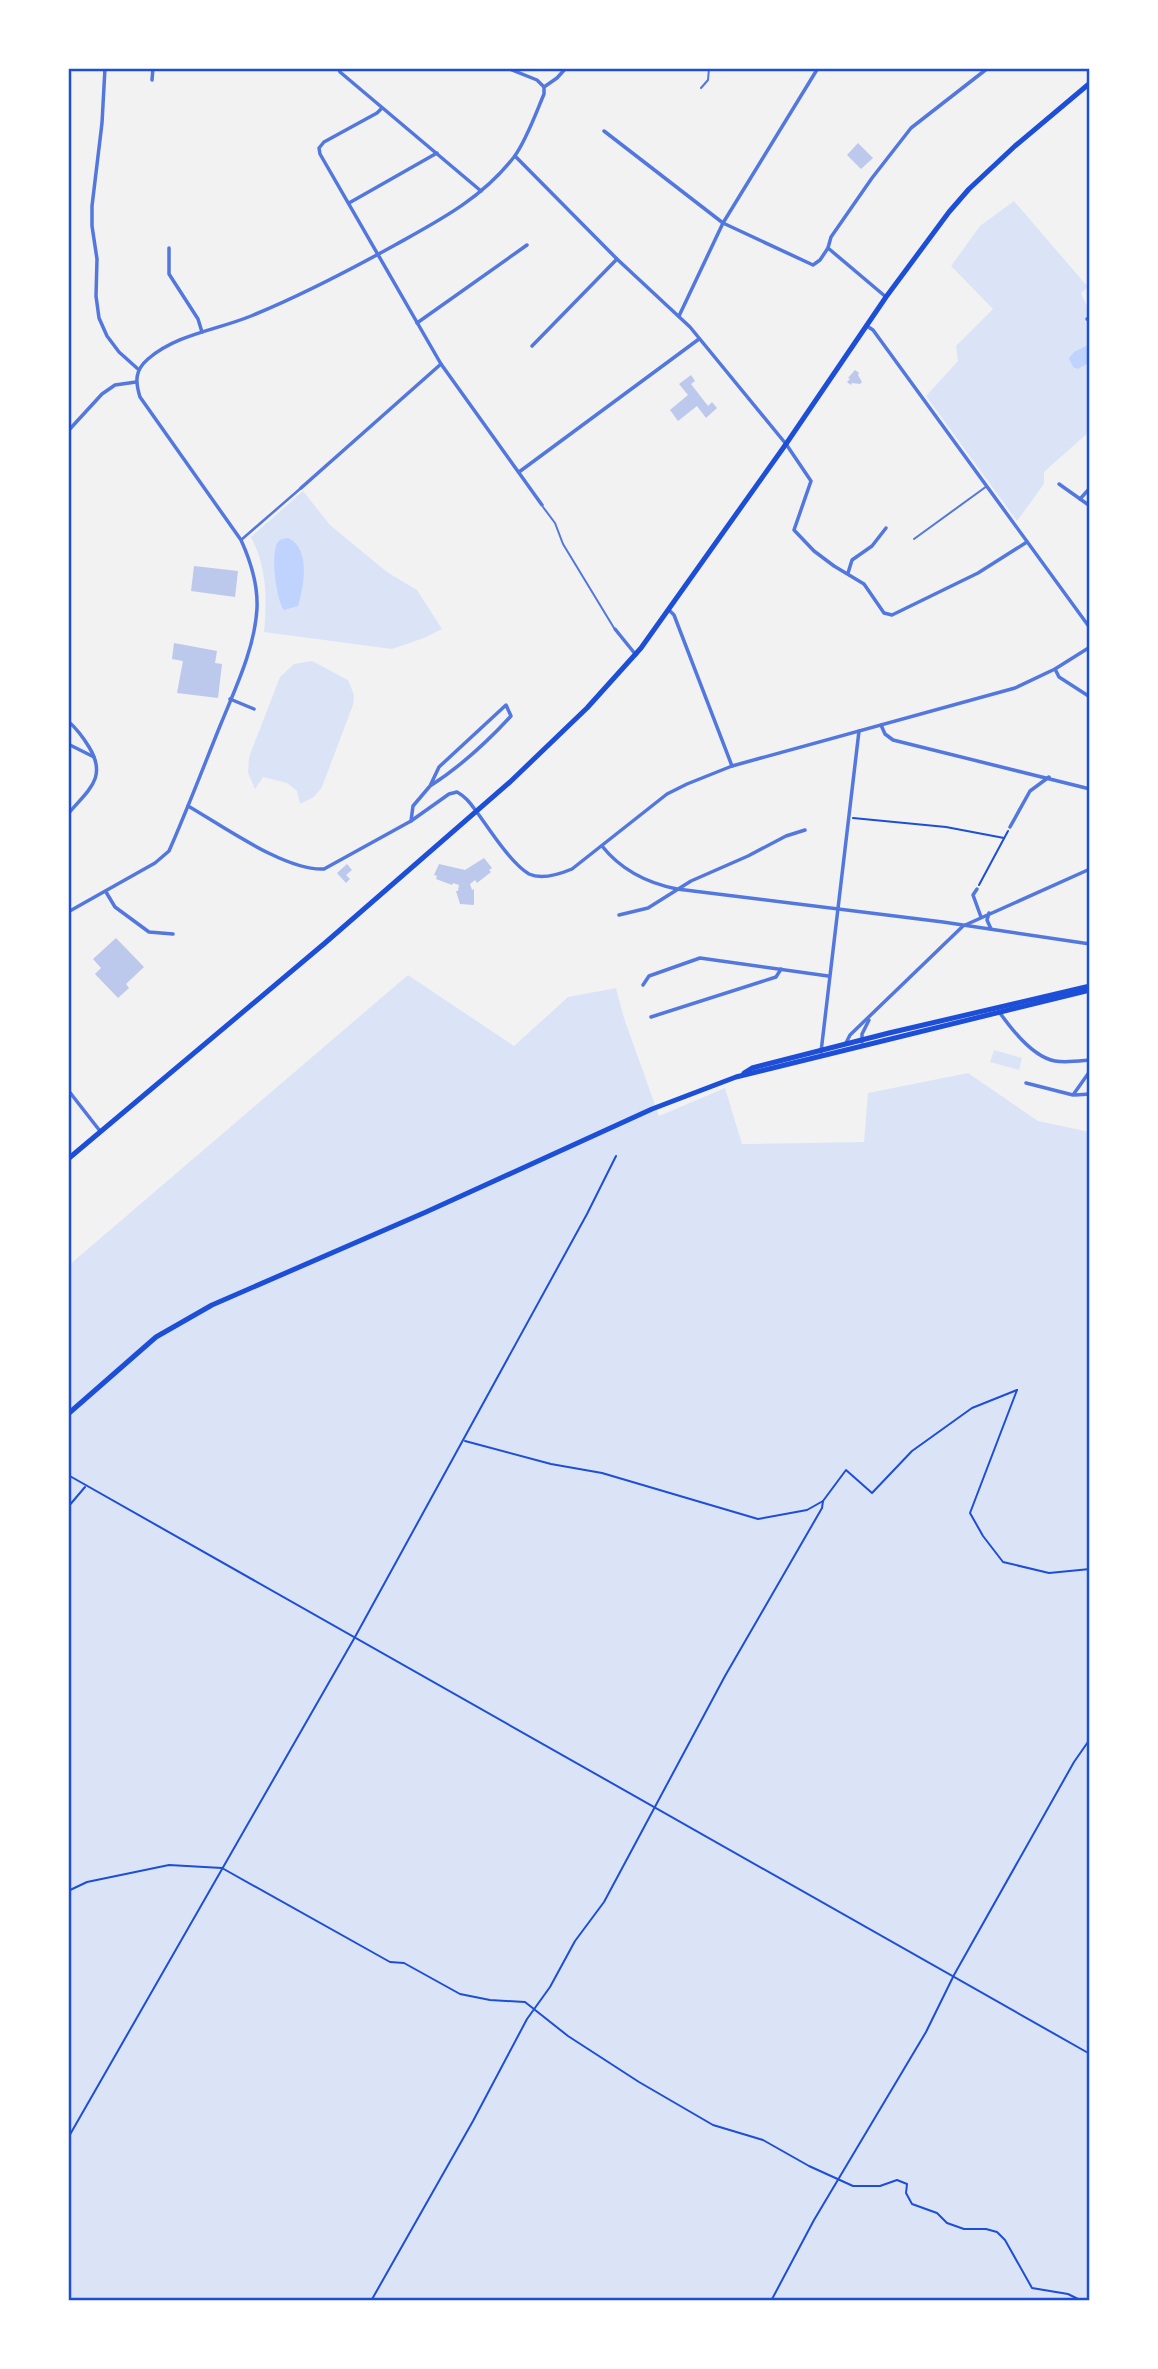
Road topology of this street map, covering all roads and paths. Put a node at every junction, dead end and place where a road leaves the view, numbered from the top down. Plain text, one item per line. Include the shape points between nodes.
1 (105, 68) edge
2 (153, 68) edge
3 (338, 68) edge
4 (507, 68) edge
5 (566, 68) edge
6 (709, 68) edge
7 (818, 68) edge
8 (988, 68) edge
9 (152, 80) dead end
10 (1090, 83) edge
11 (544, 87) junction
12 (701, 88) dead end
13 (382, 108) junction
14 (604, 131) dead end
15 (437, 153) junction
16 (515, 156) junction
17 (481, 191) junction
18 (349, 203) junction
19 (723, 223) junction
20 (527, 245) dead end
21 (169, 248) dead end
22 (828, 248) junction
23 (377, 255) junction
24 (617, 259) junction
25 (886, 297) junction
26 (679, 316) junction
27 (417, 323) junction
28 (866, 326) junction
29 (202, 332) junction
30 (699, 339) junction
31 (533, 346) dead end
32 (442, 364) junction
33 (138, 369) junction
34 (136, 382) junction
35 (70, 425) edge
36 (68, 431) edge
37 (786, 444) junction
38 (519, 472) junction
39 (1059, 484) dead end
40 (987, 486) junction
41 (301, 488) joint
42 (1090, 488) edge
43 (1080, 499) junction
44 (542, 505) joint
45 (1090, 506) edge
46 (886, 528) dead end
47 (914, 539) dead end
48 (241, 540) junction
49 (1027, 542) junction
50 (848, 573) junction
51 (668, 610) junction
52 (1090, 628) edge
53 (615, 629) joint
54 (1090, 647) edge
55 (636, 655) junction
56 (1055, 669) junction
57 (1090, 697) edge
58 (230, 699) junction
59 (254, 709) dead end
60 (68, 721) edge
61 (881, 725) junction
62 (859, 731) junction
63 (68, 744) edge
64 (96, 758) junction
65 (732, 766) junction
66 (1049, 778) junction
67 (430, 786) junction
68 (1090, 789) edge
69 (188, 806) junction
70 (476, 812) junction
71 (68, 814) edge
72 (848, 818) junction
73 (411, 821) junction
74 (1010, 827) joint
75 (805, 830) dead end
76 (1004, 838) junction
77 (602, 846) junction
78 (1090, 869) edge
79 (677, 889) junction
80 (977, 889) joint
81 (106, 892) junction
82 (837, 909) junction
83 (68, 912) edge
84 (989, 913) junction
85 (620, 915) dead end
86 (981, 917) junction
87 (963, 926) junction
88 (991, 929) junction
89 (173, 934) dead end
90 (1090, 944) edge
91 (781, 969) junction
92 (828, 976) junction
93 (643, 985) dead end
94 (1090, 988) edge
95 (998, 1010) junction
96 (651, 1017) dead end
97 (870, 1018) junction
98 (862, 1043) junction
99 (846, 1046) junction
100 (821, 1053) junction
101 (1090, 1060) edge
102 (1090, 1071) edge
103 (1026, 1083) dead end
104 (68, 1090) edge
105 (1090, 1094) edge
106 (1073, 1095) junction
107 (100, 1131) junction
108 (616, 1156) dead end
109 (68, 1159) edge
110 (68, 1413) edge
111 (464, 1441) junction
112 (68, 1475) edge
113 (86, 1486) junction
114 (823, 1501) junction
115 (68, 1507) edge
116 (1090, 1569) edge
117 (355, 1637) junction
118 (1090, 1739) edge
119 (654, 1807) junction
120 (222, 1868) junction
121 (68, 1891) edge
122 (954, 1975) junction
123 (534, 2009) junction
124 (1090, 2054) edge
125 (68, 2138) edge
126 (838, 2179) junction
127 (371, 2301) edge
128 (771, 2301) edge
129 (1082, 2301) edge

1 - 33 street via 92,206 96,296 107,336
2 - 9 street
3 - 13 street
4 - 11 street
5 - 11 street
6 - 12 lane via 708,80
7 - 19 street
8 - 22 street via 911,128 831,237
10 - 25 main road via 969,189
11 - 16 street
13 - 15 street
13 - 18 street via 319,148
14 - 19 street
15 - 17 street
15 - 18 street
16 - 17 street
16 - 24 street
17 - 23 street via 462,208
18 - 23 street
19 - 22 street via 813,265
19 - 26 street
20 - 27 street
21 - 29 street via 169,274
22 - 25 street
23 - 27 street
23 - 29 street via 248,317
24 - 26 street
24 - 31 street
25 - 28 main road
26 - 30 street
27 - 32 street
28 - 37 main road
28 - 40 street
29 - 33 street via 180,339
30 - 37 street
30 - 38 street
32 - 38 street
32 - 41 street
33 - 34 street
34 - 35 street via 115,384
34 - 48 street via 140,397
35 - 36 street
37 - 50 street via 811,481 794,530 814,551
37 - 51 main road
38 - 44 street
39 - 43 street
40 - 47 lane
40 - 49 street
41 - 48 street
42 - 43 street
43 - 45 street
44 - 53 lane
46 - 50 street via 872,546 852,560
48 - 58 street via 252,565 257,606 252,639
49 - 50 street via 978,573 892,615 884,613 864,584
49 - 52 street
51 - 55 main road
51 - 65 street via 674,615
53 - 55 street
54 - 56 street
55 - 70 main road via 587,708
56 - 57 street via 1059,677
56 - 61 street via 1015,688
58 - 59 street
58 - 69 street
60 - 64 street
61 - 62 street
61 - 66 street via 893,740
62 - 65 street
62 - 72 street
63 - 64 street
64 - 71 street via 97,776
65 - 77 street via 667,794
66 - 68 street
66 - 74 street via 1030,791
67 - 67 street via 439,767 506,705 511,716 502,726
67 - 73 street via 413,806
69 - 73 street via 286,863 313,870 324,869
69 - 81 street via 169,851
70 - 73 street via 457,792
70 - 77 street via 528,874 560,874
70 - 107 main road
72 - 76 path via 946,827
72 - 82 street
74 - 76 path
75 - 79 street
76 - 80 path
77 - 79 street via 627,870
78 - 84 street
79 - 82 street
79 - 85 street via 648,908
80 - 86 street via 973,895
81 - 83 street
81 - 89 street via 115,907 149,932
82 - 87 street
82 - 92 street
84 - 86 street
84 - 88 street
86 - 87 street
87 - 88 street
87 - 97 street
88 - 90 street
91 - 92 street
91 - 93 street via 700,958 649,975
91 - 96 street via 776,977
92 - 100 street
94 - 95 main road
95 - 98 main road
95 - 101 street via 1045,1058
97 - 98 street
97 - 99 street via 850,1035
98 - 99 main road
99 - 100 main road
100 - 110 main road via 736,1077 652,1109 212,1305 156,1337
102 - 106 street
103 - 106 street
104 - 107 street
105 - 106 street
107 - 109 main road
108 - 111 path
111 - 114 path via 602,1473 758,1519 807,1510
111 - 117 path
112 - 113 path
113 - 115 path
113 - 117 path
114 - 116 path via 846,1470 872,1493 912,1451 962,1415 1017,1390 970,1513 1003,1562 1049,1573
114 - 119 path
117 - 119 path
117 - 120 path
118 - 122 path
119 - 122 path
119 - 123 path via 604,1902
120 - 121 path via 159,1867 87,1882
120 - 123 path via 390,1962 404,1963 460,1994 525,2002
120 - 125 path
122 - 124 path
122 - 126 path via 926,2032
123 - 126 path via 568,2036 713,2125 763,2140
123 - 127 path
126 - 128 path
126 - 129 path via 853,2186 880,2186 897,2180 907,2184 905,2193 912,2204 937,2213 947,2223 997,2232 1032,2288

